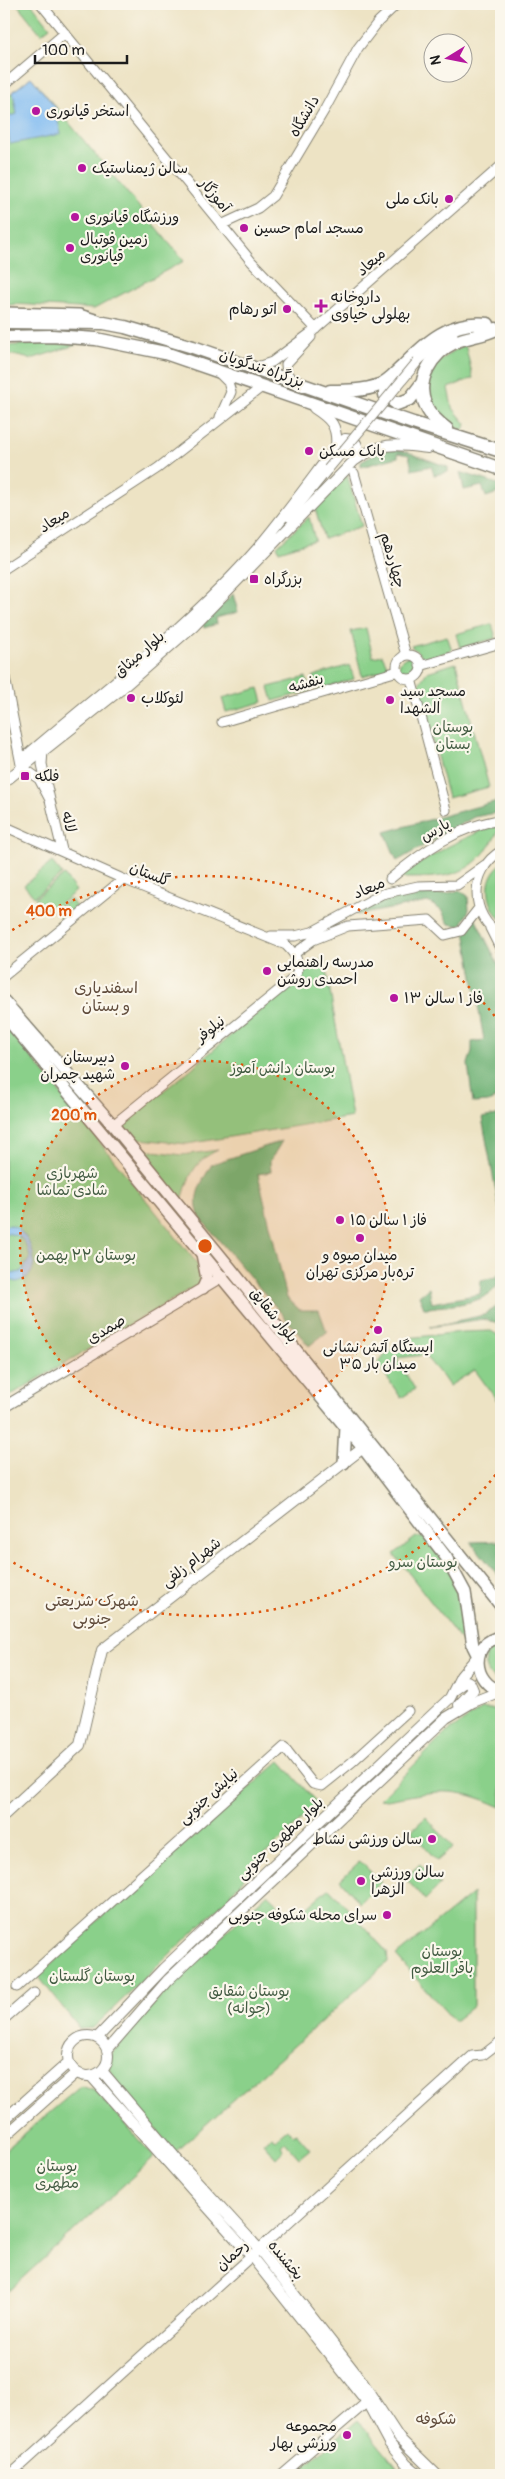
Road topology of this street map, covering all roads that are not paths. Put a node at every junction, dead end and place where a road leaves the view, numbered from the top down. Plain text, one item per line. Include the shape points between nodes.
1 (41, 4) edge
2 (397, 4) edge
3 (65, 33) junction
4 (4, 85) edge
5 (501, 166) edge
6 (221, 225) junction
7 (4, 313) edge
8 (4, 322) edge
9 (104, 323) junction
10 (497, 326) edge
11 (314, 331) junction
12 (5, 337) edge
13 (448, 339) junction
14 (254, 367) junction
15 (217, 370) junction
16 (386, 381) junction
17 (295, 382) junction
18 (423, 382) junction
19 (263, 386) junction
20 (320, 390) junction
21 (300, 398) junction
22 (220, 418) junction
23 (453, 435) junction
24 (336, 447) junction
25 (439, 449) junction
26 (501, 451) edge
27 (354, 461) junction
28 (501, 470) edge
29 (354, 473) dead end
30 (275, 538) junction
31 (256, 549) junction
32 (4, 569) edge
33 (501, 643) edge
34 (406, 656) junction
35 (420, 666) junction
36 (398, 671) junction
37 (4, 674) edge
38 (411, 678) junction
39 (222, 722) dead end
40 (43, 751) junction
41 (22, 760) junction
42 (4, 774) edge
43 (44, 774) junction
44 (4, 782) edge
45 (51, 804) junction
46 (446, 810) dead end
47 (501, 820) edge
48 (4, 826) edge
49 (501, 846) edge
50 (62, 850) junction
51 (498, 853) edge
52 (485, 865) junction
53 (124, 879) junction
54 (390, 879) dead end
55 (479, 908) junction
56 (341, 916) junction
57 (488, 924) junction
58 (348, 926) junction
59 (262, 935) junction
60 (501, 935) edge
61 (501, 950) edge
62 (294, 954) junction
63 (4, 976) edge
64 (4, 1001) edge
65 (4, 1015) edge
66 (54, 1057) junction
67 (43, 1062) junction
68 (72, 1077) junction
69 (58, 1083) junction
70 (113, 1125) junction
71 (200, 1249) junction
72 (227, 1273) junction
73 (203, 1288) junction
74 (4, 1407) edge
75 (346, 1427) junction
76 (367, 1445) junction
77 (344, 1463) junction
78 (501, 1606) edge
79 (501, 1637) edge
80 (478, 1656) junction
81 (501, 1691) edge
82 (450, 1698) junction
83 (408, 1711) dead end
84 (446, 1718) junction
85 (4, 1815) edge
86 (20, 1984) dead end
87 (31, 1996) dead end
88 (4, 2019) edge
89 (96, 2038) junction
90 (501, 2041) edge
91 (107, 2050) junction
92 (68, 2062) junction
93 (102, 2070) junction
94 (76, 2073) junction
95 (91, 2076) junction
96 (4, 2120) edge
97 (4, 2137) edge
98 (255, 2253) junction
99 (367, 2402) junction
100 (10, 2475) edge
101 (282, 2475) edge
102 (419, 2475) edge
103 (437, 2475) edge

1 - 3 street, آموزگار
2 - 6 street, دانشگاه via 358,48 273,196 258,208
3 - 4 street
3 - 6 street, آموزگار
5 - 11 street, میعاد
6 - 11 street, آموزگار
7 - 9 main road via 79,315
8 - 9 highway, بزرگراه تندگویان
9 - 14 highway, بزرگراه تندگویان
10 - 13 street
10 - 16 highway via 460,324 444,331
10 - 18 highway via 485,335 456,342 444,350 430,364
11 - 14 street, میعاد via 272,362
11 - 17 street via 286,364 287,374
12 - 15 highway, بزرگراه تندگویان via 96,339 165,352
13 - 30 street, bridge via 420,364
13 - 30 street, bridge via 418,361
14 - 17 highway, بزرگراه تندگویان
15 - 19 highway, بزرگراه تندگویان
15 - 22 street via 228,382 231,392
16 - 18 highway via 385,395 397,404 410,399
16 - 20 highway via 370,388
17 - 20 highway, بزرگراه تندگویان
18 - 23 highway via 426,406
19 - 21 highway, بزرگراه تندگویان
19 - 22 street, میعاد
20 - 23 highway, بزرگراه تندگویان
21 - 24 main road via 333,422
21 - 25 highway, بزرگراه تندگویان
22 - 32 street, میعاد via 158,468
23 - 26 highway, بزرگراه تندگویان
24 - 27 main road via 345,440 353,440 358,448
24 - 31 main road, بلوار میثاق
25 - 27 main road via 394,444 369,450
25 - 28 highway, بزرگراه تندگویان
27 - 30 main road
29 - 34 street, چهاردهم
30 - 31 street, بلوار میثاق
30 - 40 main road, بلوار میثاق via 193,626
31 - 41 main road, بلوار میثاق via 220,588 145,657
33 - 35 street
34 - 35 street via 417,658
34 - 36 street via 397,663
35 - 38 street via 417,675
36 - 38 street via 402,676
36 - 39 street, بنفشه
37 - 41 main road
38 - 46 street
40 - 41 main road, بلوار میثاق
40 - 43 street, لاله
41 - 42 main road, بلوار میثاق
41 - 43 street
41 - 44 main road, بلوار میثاق
41 - 45 street via 39,779
43 - 45 street, لاله
45 - 50 street, لاله
47 - 54 street, پارس via 457,833
48 - 50 street, گلستان
49 - 51 street
50 - 53 street, گلستان
51 - 52 street, میعاد
52 - 55 street via 477,887
52 - 56 street, میعاد via 457,885 418,886 382,894
53 - 59 street, گلستان
53 - 63 street
55 - 57 street
55 - 58 street via 461,931 445,935 429,920
56 - 58 street
56 - 59 street, میعاد via 312,932 295,936
57 - 60 street
57 - 61 street
58 - 62 street via 313,940
59 - 62 street, گلستان via 286,945
62 - 70 street, نیلوفر via 299,969 295,977
64 - 66 main road, بلوار شقایق
65 - 67 main road, بلوار شقایق
66 - 67 main road via 53,1064
66 - 68 main road, بلوار شقایق
67 - 69 main road, بلوار شقایق
68 - 69 main road via 60,1073
68 - 70 main road, بلوار شقایق
69 - 71 main road, بلوار شقایق
70 - 72 main road, بلوار شقایق
71 - 72 main road, بلوار شقایق
71 - 73 main road via 207,1280
72 - 73 main road, صمدی
72 - 75 main road, بلوار شقایق
72 - 76 main road, بلوار شقایق
73 - 74 main road, صمدی
75 - 76 main road, بلوار شقایق
75 - 77 main road
76 - 77 main road, شهرام زلفی
76 - 78 main road, بلوار شقایق
76 - 80 main road, بلوار شقایق via 457,1573 469,1604 472,1638
77 - 85 main road, شهرام زلفی via 102,1650 80,1744
79 - 80 main road via 488,1642
80 - 81 main road, بلوار شقایق via 482,1679
80 - 82 main road, بلوار مطهری جنوبی via 461,1676
81 - 84 main road, بلوار مطهری جنوبی
82 - 84 main road via 462,1683 470,1683 472,1694
82 - 89 main road, بلوار مطهری جنوبی via 163,1969
83 - 86 street, نیایش جنوبی via 322,1786 313,1784 284,1747
84 - 91 main road, بلوار مطهری جنوبی via 167,1981
87 - 88 street
89 - 91 main road
89 - 92 main road via 87,2036 74,2041
90 - 98 street, رحمان via 483,2055 472,2056
91 - 93 main road via 108,2059
92 - 94 main road
92 - 96 main road
93 - 95 main road
93 - 98 main road, بخشنده
94 - 95 main road
94 - 97 main road
95 - 98 main road, بخشنده
98 - 99 main road, بخشنده
98 - 100 street, رحمان
98 - 103 main road, بخشنده via 362,2380 399,2438
99 - 101 street
99 - 102 main road, بخشنده via 389,2443

